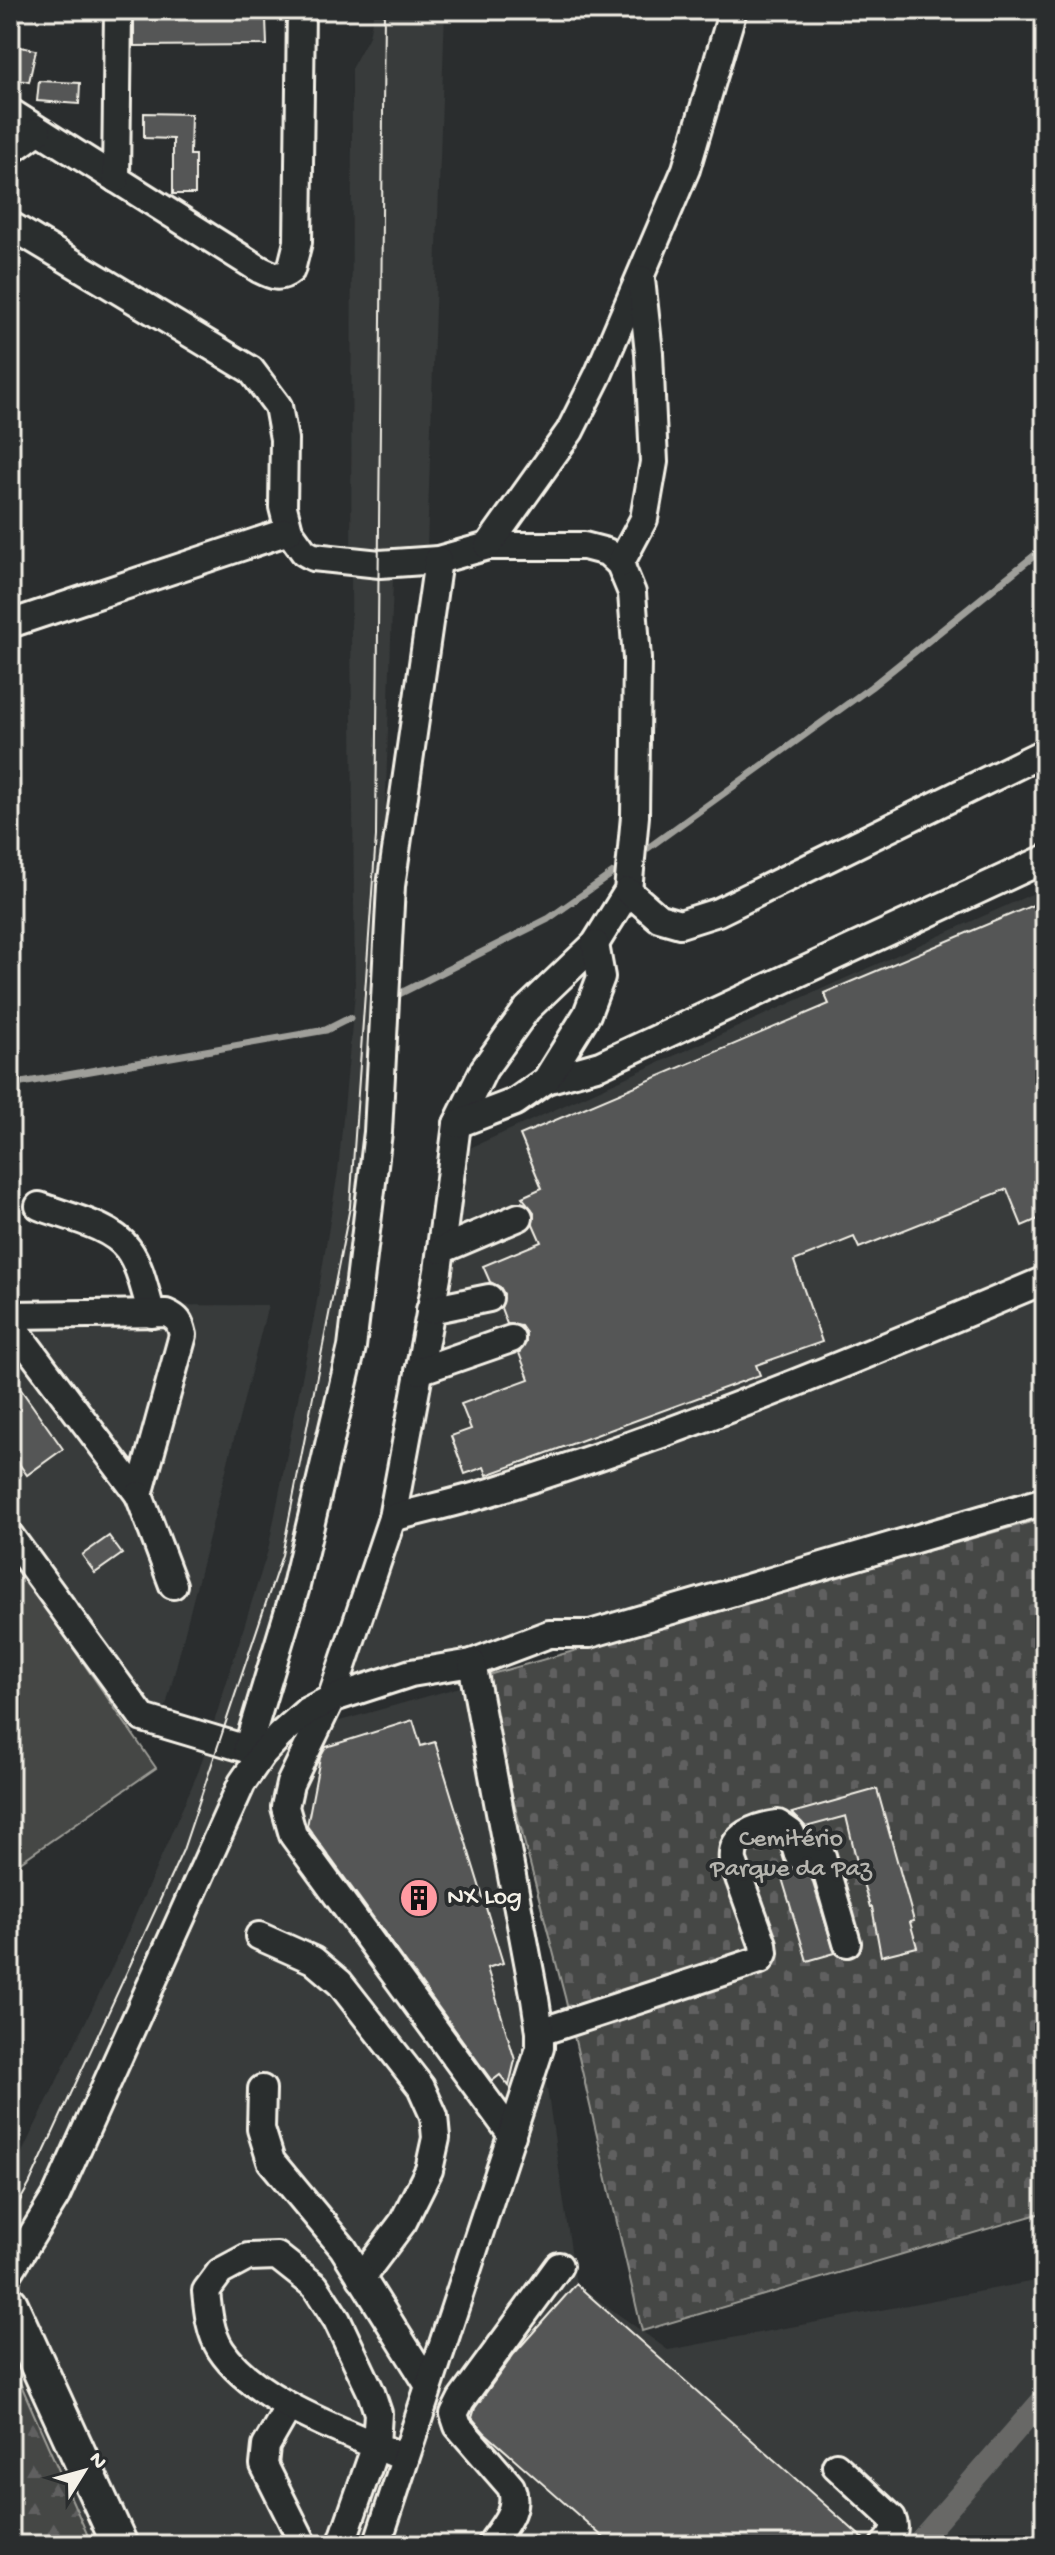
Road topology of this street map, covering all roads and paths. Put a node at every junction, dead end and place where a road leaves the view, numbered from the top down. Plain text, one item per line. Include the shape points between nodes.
1 (118, 10) edge
2 (301, 10) edge
3 (733, 10) edge
4 (10, 112) edge
5 (38, 131) junction
6 (10, 151) edge
7 (116, 179) junction
8 (10, 225) edge
9 (641, 276) junction
10 (289, 531) junction
11 (488, 546) junction
12 (438, 560) junction
13 (620, 564) junction
14 (10, 624) edge
15 (1045, 752) edge
16 (1045, 859) edge
17 (628, 891) junction
18 (595, 944) junction
19 (546, 1080) junction
20 (457, 1124) junction
21 (39, 1206) dead end
22 (519, 1217) dead end
23 (441, 1250) junction
24 (1045, 1280) edge
25 (489, 1298) dead end
26 (430, 1310) junction
27 (152, 1314) junction
28 (10, 1315) edge
29 (10, 1323) edge
30 (511, 1339) dead end
31 (419, 1371) junction
32 (139, 1495) junction
33 (1045, 1501) edge
34 (392, 1518) junction
35 (10, 1536) edge
36 (173, 1585) dead end
37 (472, 1663) junction
38 (331, 1699) junction
39 (254, 1751) junction
40 (259, 1936) dead end
41 (847, 1943) dead end
42 (540, 2032) junction
43 (262, 2089) dead end
44 (512, 2135) junction
45 (559, 2266) dead end
46 (10, 2271) edge
47 (361, 2278) junction
48 (10, 2304) edge
49 (428, 2384) junction
50 (289, 2406) junction
51 (376, 2445) junction
52 (405, 2458) junction
53 (836, 2466) dead end
54 (120, 2545) edge
55 (304, 2545) edge
56 (341, 2545) edge
57 (377, 2545) edge
58 (490, 2545) edge
59 (884, 2545) edge

1 - 7 street
2 - 7 street via 298,242 285,275 259,269
3 - 9 street via 686,169
4 - 5 street
5 - 6 street
5 - 7 street
8 - 10 street via 251,370 278,406
9 - 11 street via 570,431
9 - 13 street via 654,462 644,519
10 - 12 street via 313,557 380,564
10 - 14 street
11 - 12 street
11 - 13 street via 584,546 607,552
12 - 39 street via 391,886 378,1132 352,1347
13 - 17 street via 632,593 637,659 635,816
15 - 17 street via 718,912 680,924 659,918
16 - 19 street via 600,1065
17 - 18 street
18 - 19 street via 601,977 587,1014
18 - 20 street via 527,1009 484,1069
19 - 20 street via 515,1102
20 - 23 street
21 - 27 street via 113,1233 128,1248
22 - 23 street
23 - 26 street
24 - 34 street via 725,1411 501,1489
25 - 26 street
26 - 31 street
27 - 28 street
27 - 32 street via 175,1317 183,1335
29 - 32 street
30 - 31 street
31 - 34 street
32 - 36 street
33 - 37 street via 590,1634 549,1634
34 - 38 street
35 - 39 street via 143,1718
37 - 38 street via 411,1673
37 - 42 street
38 - 39 street
38 - 44 street via 290,1784 285,1807 293,1835
39 - 46 street via 56,2196
40 - 47 street via 313,1960 340,1983 421,2087 434,2116 436,2138 429,2170 403,2222
41 - 42 street via 822,1856 798,1855 791,1833 778,1824 768,1825 737,1841 732,1851 763,1944 760,1960
42 - 44 street via 537,2061
43 - 47 street via 261,2129 271,2161
44 - 49 street
45 - 58 street via 454,2414 515,2497 513,2511
47 - 49 street
48 - 54 main road
49 - 52 street
50 - 51 street
50 - 51 street via 244,2377 220,2348 210,2324 206,2291 220,2272 248,2257 277,2256 315,2286 371,2392 378,2413
50 - 55 street via 266,2446 264,2465
51 - 52 street
51 - 56 street
52 - 57 street
53 - 59 street via 892,2518 895,2526

